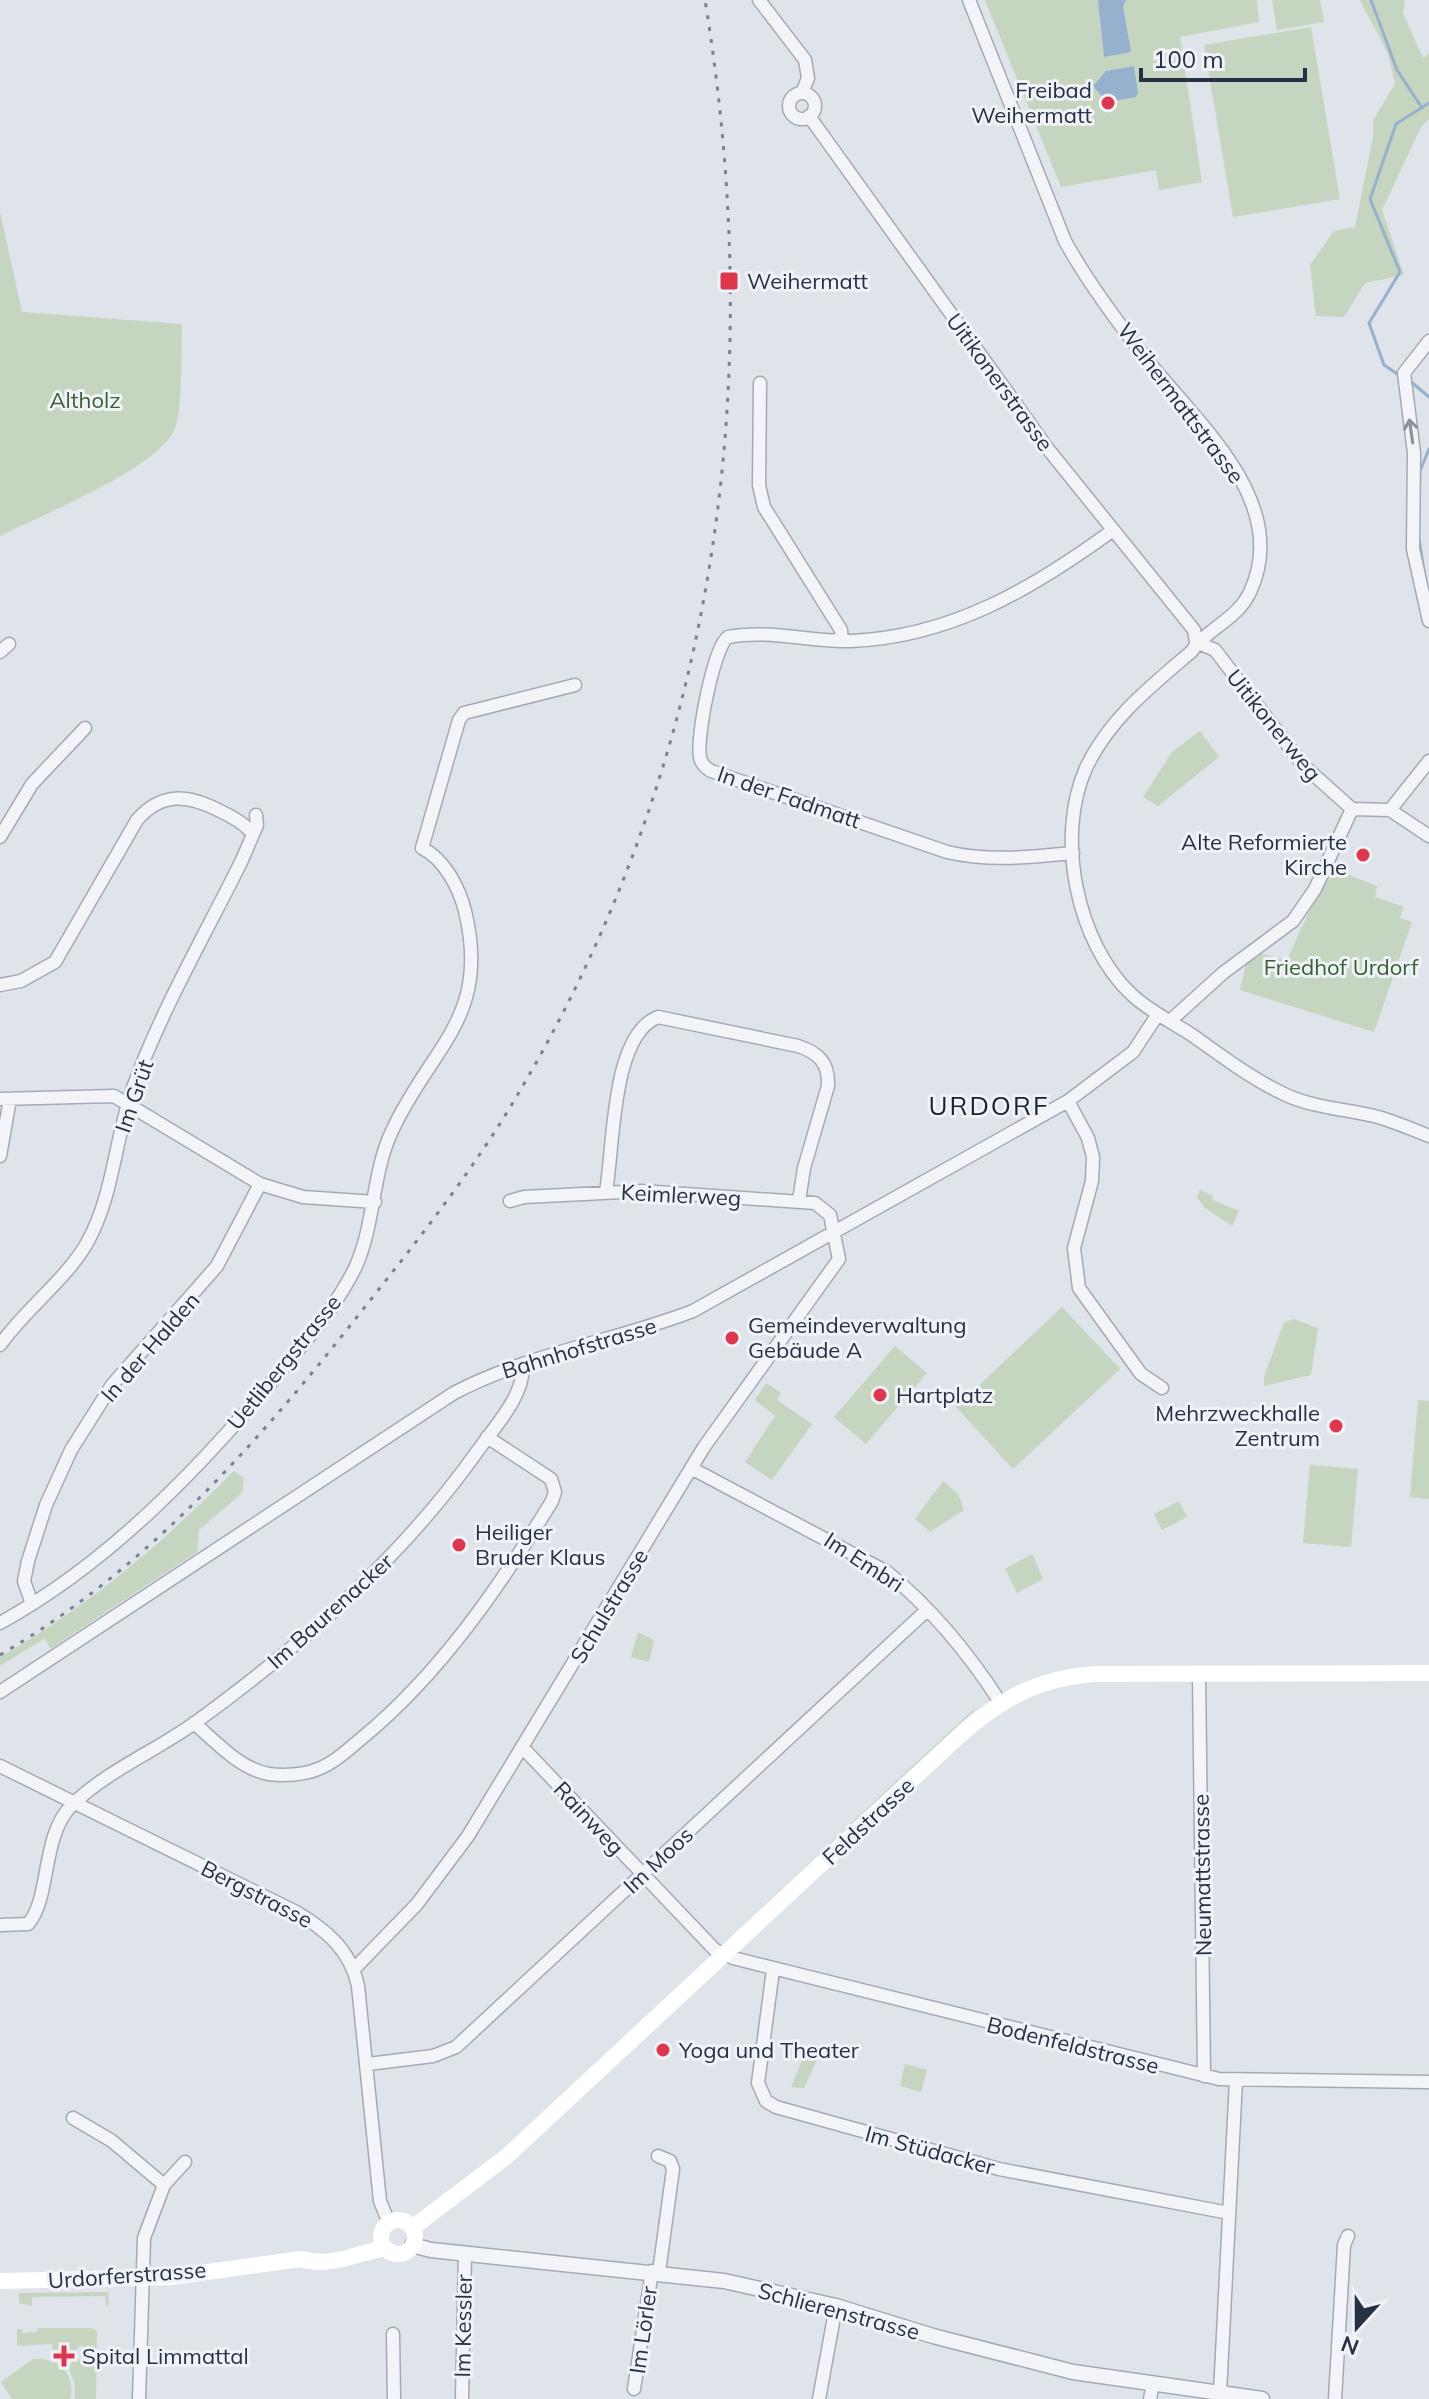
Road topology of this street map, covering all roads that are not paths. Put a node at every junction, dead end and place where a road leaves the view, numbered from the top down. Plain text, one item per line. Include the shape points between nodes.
1 (759, 0) edge
2 (969, 0) edge
3 (802, 93) junction
4 (809, 116) junction
5 (1429, 341) edge
6 (760, 383) dead end
7 (1421, 479) edge
8 (1113, 530) junction
9 (1429, 621) edge
10 (842, 641) junction
11 (1196, 642) junction
12 (575, 685) dead end
13 (85, 728) dead end
14 (1429, 761) edge
15 (1352, 809) junction
16 (1390, 810) junction
17 (256, 815) dead end
18 (251, 832) junction
19 (1429, 836) edge
20 (0, 837) edge
21 (1073, 853) junction
22 (0, 985) edge
23 (1164, 1018) junction
24 (5, 1099) edge
25 (1068, 1101) junction
26 (128, 1102) junction
27 (1429, 1136) edge
28 (0, 1156) edge
29 (260, 1184) junction
30 (606, 1191) junction
31 (510, 1201) dead end
32 (799, 1201) junction
33 (375, 1202) junction
34 (836, 1232) junction
35 (0, 1345) edge
36 (523, 1365) junction
37 (1162, 1388) dead end
38 (487, 1437) junction
39 (691, 1468) junction
40 (32, 1604) junction
41 (927, 1610) junction
42 (0, 1623) edge
43 (1429, 1673) edge
44 (1199, 1674) junction
45 (0, 1692) edge
46 (1000, 1702) junction
47 (194, 1723) junction
48 (523, 1748) junction
49 (0, 1766) edge
50 (75, 1802) junction
51 (642, 1875) junction
52 (0, 1925) edge
53 (724, 1955) junction
54 (354, 1969) junction
55 (773, 1970) junction
56 (368, 2064) junction
57 (1204, 2076) junction
58 (1236, 2080) junction
59 (1429, 2082) edge
60 (73, 2118) dead end
61 (658, 2156) dead end
62 (185, 2162) dead end
63 (164, 2185) junction
64 (1229, 2213) junction
65 (385, 2234) junction
66 (412, 2236) junction
67 (1348, 2236) dead end
68 (465, 2253) junction
69 (655, 2272) junction
70 (142, 2278) junction
71 (0, 2281) edge
72 (836, 2306) junction
73 (393, 2334) dead end
74 (634, 2389) dead end
75 (1152, 2392) edge
76 (1220, 2393) junction
77 (139, 2399) edge
78 (394, 2399) edge
79 (462, 2399) edge
80 (819, 2399) edge
81 (1262, 2399) edge
82 (1335, 2399) edge

1 - 3 street via 805,60 808,78
2 - 11 street, Weihermattstrasse via 1014,119 1081,270 1230,461 1252,504 1260,545 1250,592 1234,615
3 - 4 street, Uitikonerstrasse via 814,102
3 - 4 street, Uitikonerstrasse via 791,98 789,107 796,117
4 - 8 street, Uitikonerstrasse via 988,368
7 -> 5 street via 1404,378
6 - 10 street via 759,485 764,507 841,630
7 - 9 street via 1413,549
8 - 10 street, In der Fadmatt via 1030,587 952,624
8 - 11 street, Uitikonerstrasse via 1194,630
10 - 21 street, In der Fadmatt via 737,635 722,641 700,741 704,766 968,857
11 - 15 street, Uitikonerweg via 1215,650 1310,774
11 - 21 street, Weihermattstrasse via 1115,721 1093,754 1073,819
12 - 33 street, Uetlibergstrasse via 464,713 422,848 435,854 462,900 473,965 456,1028 392,1130
13 - 20 street via 32,784
14 - 16 street
15 - 16 street
15 - 23 street, Bahnhofstrasse via 1315,889 1293,921
16 - 19 street
17 - 18 street, Im Grüt
18 - 22 street via 199,800 183,796 154,803 137,820 55,962 21,981
18 - 26 street, Im Grüt
21 - 23 street, Weihermattstrasse via 1082,907 1105,961 1132,995
23 - 25 street, Bahnhofstrasse via 1101,1080
23 - 27 street via 1288,1096 1378,1117
24 - 26 street via 95,1094
24 - 28 street
25 - 34 street, Bahnhofstrasse
25 - 37 street via 1093,1157 1074,1248 1079,1288 1141,1374
26 - 29 street
26 - 35 street, Im Grüt via 87,1242 68,1272
29 - 33 street via 303,1197
29 - 40 street, In der Halden via 217,1266 112,1385 71,1450 28,1561 24,1581
30 - 31 street, Keimlerweg
30 - 32 street, Keimlerweg
30 - 32 street via 625,1066 637,1031 658,1017 818,1054 828,1072 828,1086
32 - 34 street, Keimlerweg via 825,1209
33 - 40 street, Uetlibergstrasse via 363,1249 347,1283 266,1388 168,1495
34 - 36 street, Bahnhofstrasse via 693,1311
34 - 39 street, Schulstrasse via 840,1252 835,1266
36 - 38 street, Im Baurenacker via 520,1389
36 - 45 street, Bahnhofstrasse via 479,1379 444,1398
38 - 47 street, Im Baurenacker via 395,1554 279,1658
38 - 47 street via 551,1479 555,1492 457,1638 408,1699 320,1769 294,1774 250,1767
39 - 41 street, Im Embri via 865,1558
39 - 48 street, Schulstrasse
40 - 42 street, Uetlibergstrasse
41 - 46 street, Im Embri via 974,1662
41 - 51 street, Im Moos
43 - 44 main road, Feldstrasse
44 - 46 main road, Feldstrasse via 1071,1676 1039,1683
44 - 57 street, Neumattstrasse
46 - 53 main road, Feldstrasse
47 - 50 street, Im Baurenacker
48 - 51 street, Rainweg
48 - 54 street, Schulstrasse via 449,1864
49 - 50 street, Bergstrasse
50 - 52 street via 47,1855 37,1915 28,1924
50 - 54 street, Bergstrasse via 318,1925 342,1947
51 - 53 street, Rainweg
51 - 56 street, Im Moos via 456,2047 433,2056
53 - 55 street, Bodenfeldstrasse
53 - 66 main road, Feldstrasse via 484,2177
54 - 56 street, Bergstrasse
55 - 57 street, Bodenfeldstrasse
55 - 64 street, Im Stüdacker via 758,2083 766,2101 776,2107 999,2169
56 - 65 street, Bergstrasse
57 - 58 street, Bodenfeldstrasse
58 - 59 street, Bodenfeldstrasse
58 - 64 street
60 - 63 street via 112,2141
61 - 69 street, Im Lörler via 670,2161 673,2169
62 - 63 street
63 - 70 street via 144,2238
64 - 76 street
65 - 66 main road via 404,2221
65 - 66 main road, Urdorferstrasse via 399,2254
65 - 70 main road, Urdorferstrasse via 301,2259
66 - 68 street, Schlierenstrasse via 431,2250
67 - 82 street
68 - 69 street, Schlierenstrasse
68 - 79 street, Im Kessler
69 - 72 street, Schlierenstrasse
69 - 74 street, Im Lörler
70 - 71 main road, Urdorferstrasse
70 - 77 street
72 - 75 street, Schlierenstrasse
72 - 80 street
73 - 78 street
75 - 76 street, Schlierenstrasse
76 - 81 street, Schlierenstrasse

